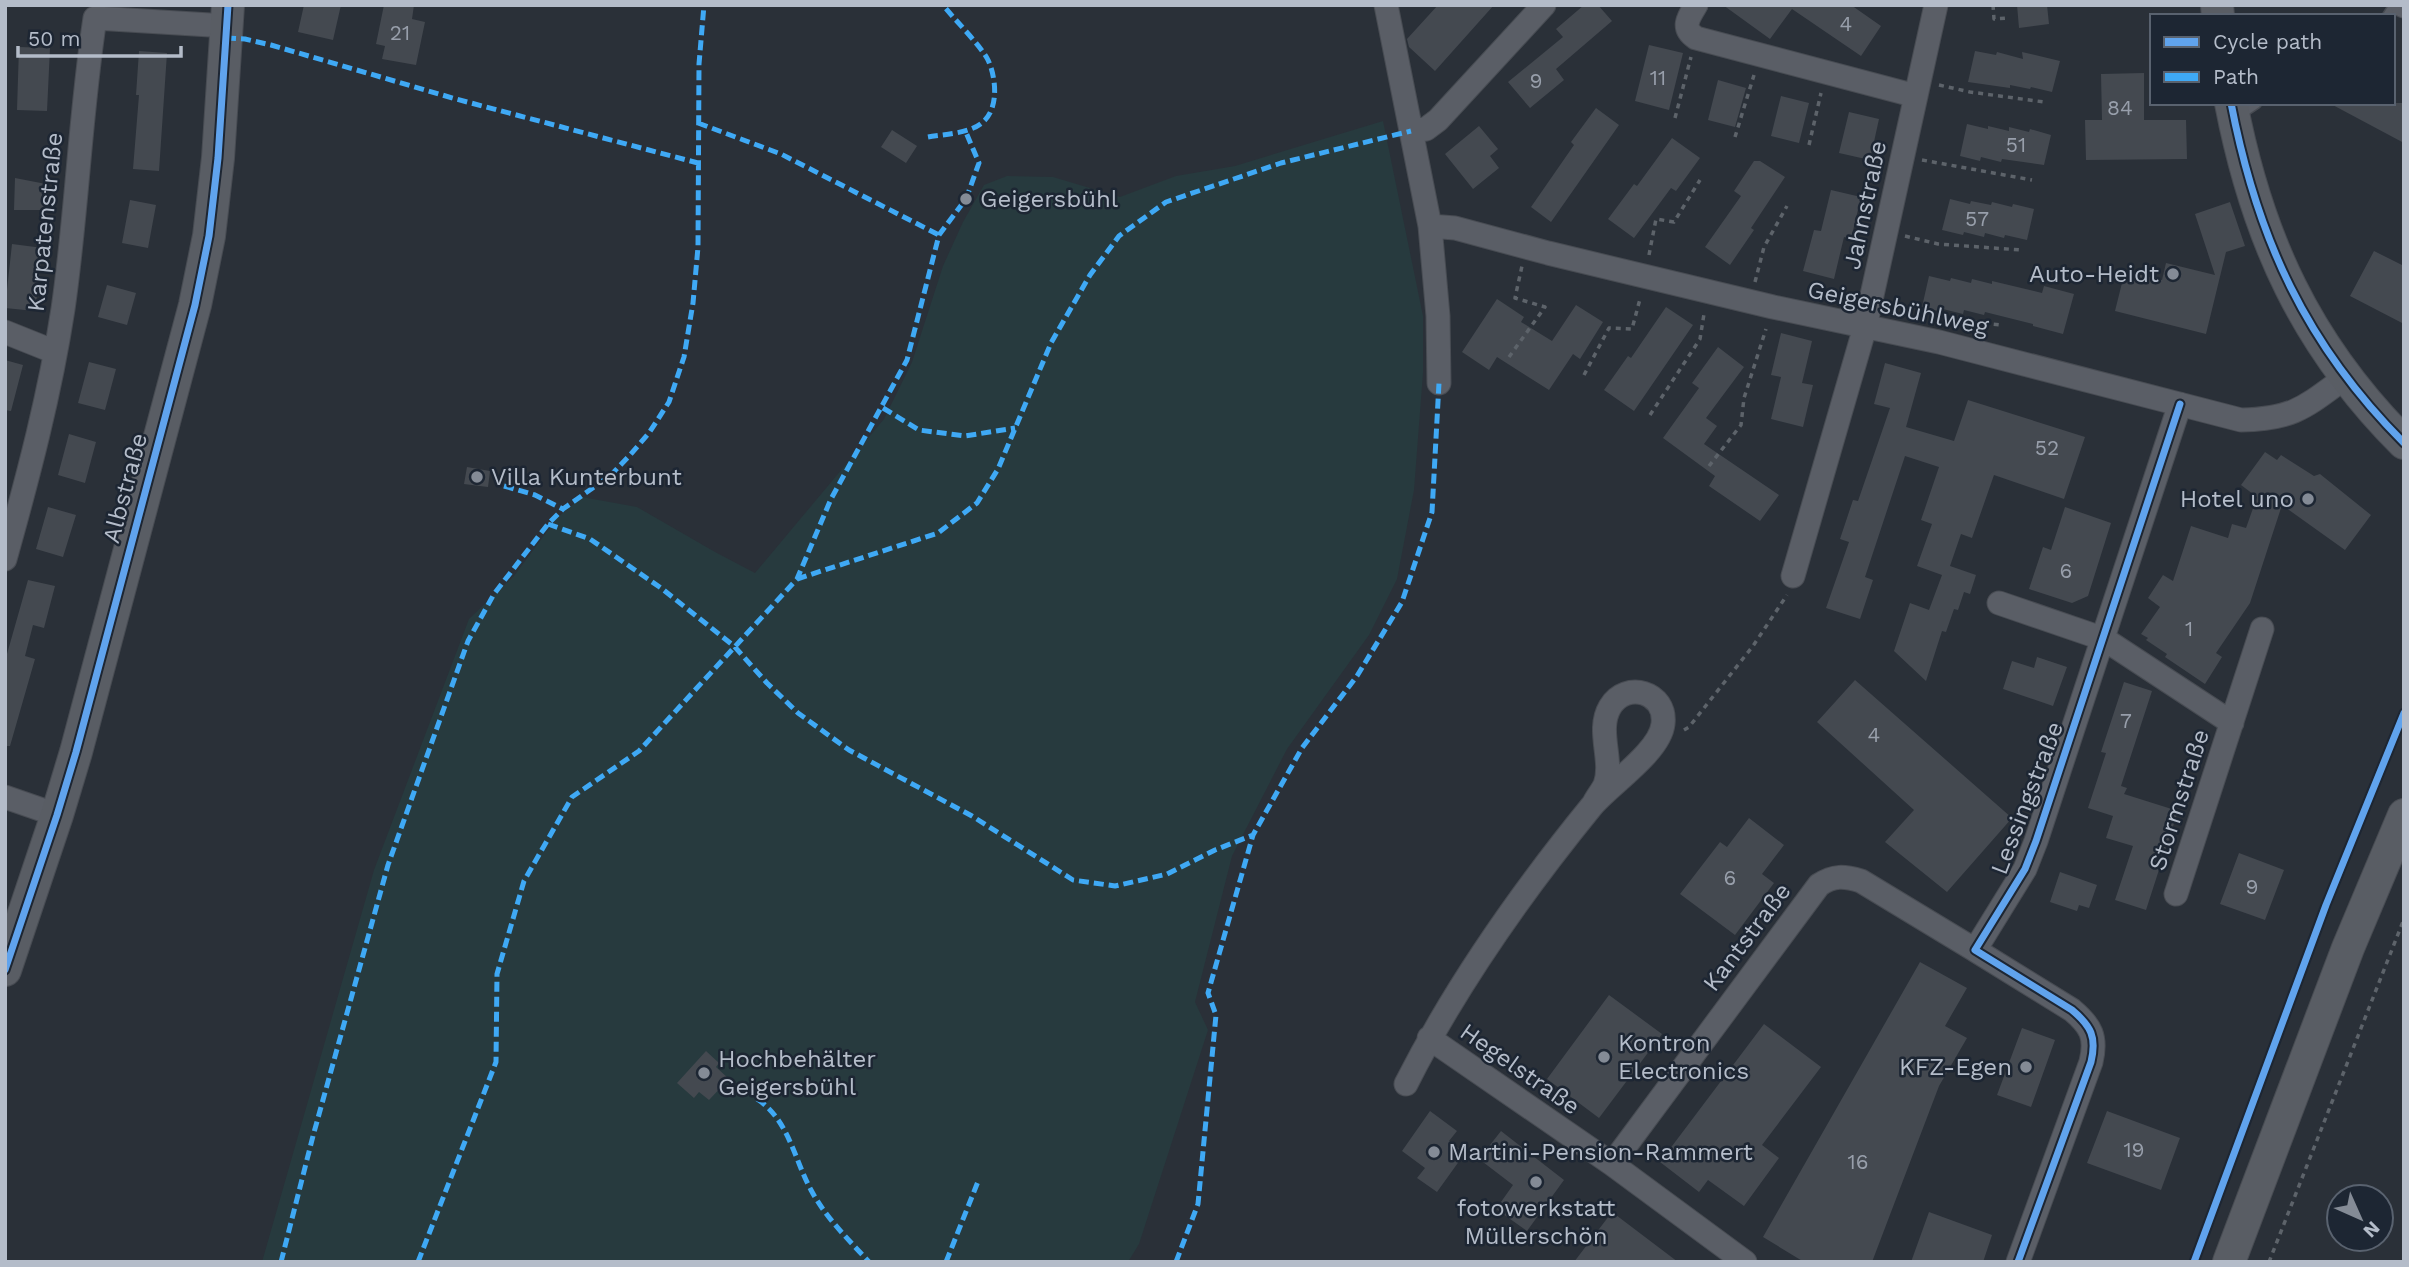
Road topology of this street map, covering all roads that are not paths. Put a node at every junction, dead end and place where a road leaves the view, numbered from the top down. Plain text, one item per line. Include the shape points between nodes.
1 (1386, 5) edge
2 (1544, 5) edge
3 (1696, 5) edge
4 (1936, 5) edge
5 (228, 15) edge
6 (1918, 88) junction
7 (2240, 108) edge
8 (1410, 131) junction
9 (1430, 226) junction
10 (1865, 327) junction
11 (5, 332) edge
12 (55, 352) junction
13 (2346, 377) junction
14 (1439, 383) dead end
15 (2180, 404) junction
16 (2404, 443) edge
17 (5, 559) edge
18 (1793, 576) road end
19 (1999, 603) dead end
20 (2262, 629) dead end
21 (2104, 639) junction
22 (2232, 723) junction
23 (5, 797) edge
24 (1594, 803) junction
25 (57, 815) junction
26 (2404, 815) edge
27 (2176, 894) dead end
28 (1975, 950) junction
29 (5, 970) edge
30 (1429, 1038) junction
31 (1406, 1084) dead end
32 (1612, 1164) junction
33 (1745, 1262) edge
34 (2018, 1262) edge
35 (2229, 1262) edge

1 - 8 street
2 - 8 street via 1438,120 1426,129
3 - 6 street via 1686,26 1696,38 1826,74
4 - 6 street, Jahnstraße
5 - 12 street, Karpatenstraße via 95,18
5 - 25 street, Albstraße via 217,171 195,305
6 - 10 street, Jahnstraße
7 - 13 street via 2248,176 2274,253 2305,316
8 - 9 street
9 - 10 street, Geigersbühlweg via 1455,228
9 - 14 street
10 - 15 street, Geigersbühlweg
10 - 18 street, Jahnstraße
11 - 12 street
12 - 17 street, Karpatenstraße
13 - 15 street, Geigersbühlweg via 2301,409 2269,419 2241,420
13 - 16 street
15 - 21 street, Lessingstraße
19 - 21 street
20 - 22 street, Stormstraße
21 - 22 street, Stormstraße
21 - 28 street, Lessingstraße via 2025,869
22 - 27 street, Stormstraße
23 - 25 street
24 - 24 street, Hegelstraße via 1640,760 1663,727 1661,708 1647,694 1625,693 1612,704 1605,726 1605,785
24 - 30 street, Hegelstraße via 1487,946
25 - 29 street, Albstraße
26 - 35 street
28 - 32 street, Kantstraße via 1861,881 1831,877 1819,884
28 - 34 street via 2072,1010 2093,1035 2091,1062
30 - 31 street
30 - 32 street, Hegelstraße
32 - 33 street, Hegelstraße

